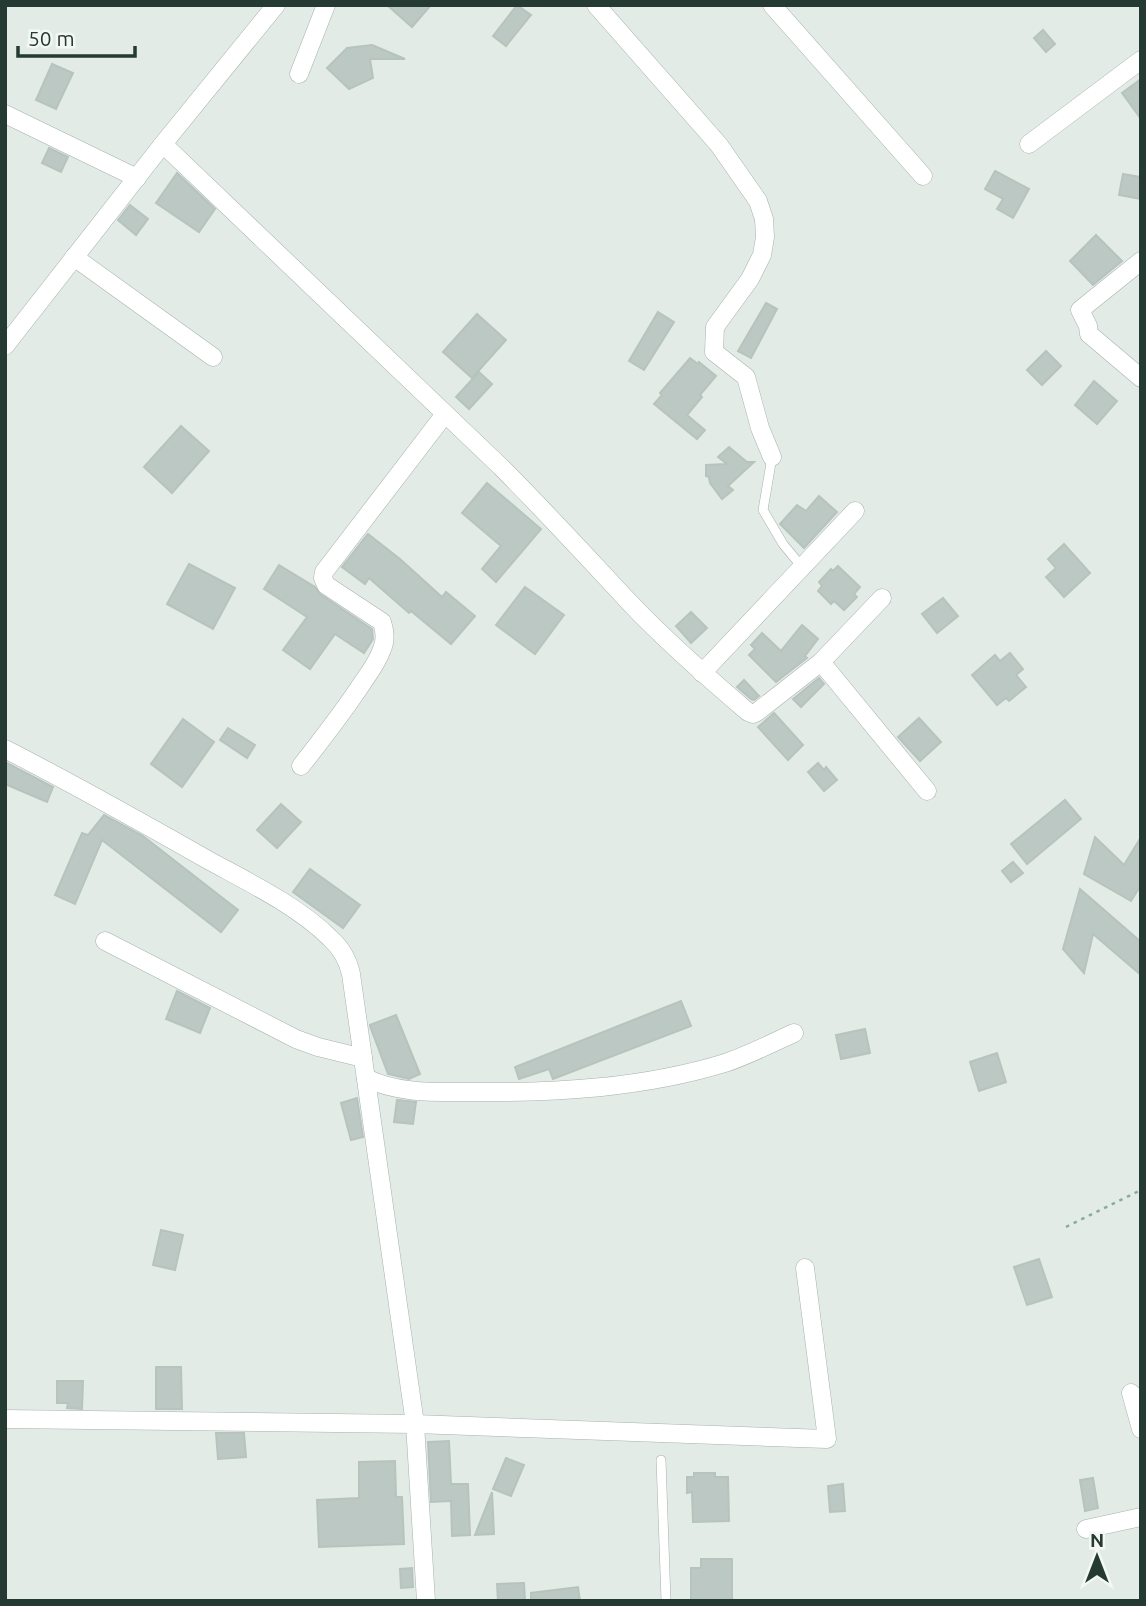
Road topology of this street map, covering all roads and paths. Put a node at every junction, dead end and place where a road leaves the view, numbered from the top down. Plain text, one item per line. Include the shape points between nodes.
1 (276, 5) edge
2 (326, 5) edge
3 (596, 5) edge
4 (772, 5) edge
5 (1141, 61) edge
6 (299, 74) dead end
7 (5, 114) edge
8 (163, 144) junction
9 (1029, 144) dead end
10 (923, 176) dead end
11 (137, 178) junction
12 (74, 257) junction
13 (1141, 261) edge
14 (5, 346) edge
15 (212, 356) dead end
16 (1141, 378) edge
17 (445, 414) junction
18 (772, 457) joint
19 (855, 511) dead end
20 (802, 566) junction
21 (882, 598) dead end
22 (821, 662) junction
23 (702, 673) junction
24 (5, 749) edge
25 (301, 766) dead end
26 (927, 792) dead end
27 (105, 941) dead end
28 (794, 1032) dead end
29 (363, 1058) junction
30 (366, 1078) junction
31 (1141, 1190) edge
32 (1066, 1227) dead end
33 (805, 1268) dead end
34 (1131, 1392) dead end
35 (5, 1419) edge
36 (415, 1424) junction
37 (1141, 1429) edge
38 (661, 1460) dead end
39 (1141, 1517) edge
40 (1086, 1529) dead end
41 (426, 1601) edge
42 (666, 1601) edge

1 - 8 street
2 - 6 street
3 - 18 street via 719,145 758,201 764,219 762,255 715,327 714,352 746,377
4 - 10 street
5 - 9 street
7 - 11 street
8 - 11 street
8 - 17 street
11 - 12 street
12 - 14 street
12 - 15 street
13 - 16 street via 1080,310 1089,334
17 - 23 street
17 - 25 street via 324,572 326,584 382,622 383,649 344,711
18 - 20 lane via 763,510
19 - 20 street
20 - 23 street
21 - 22 street
22 - 23 street via 753,714
22 - 26 street
24 - 29 street via 266,892 332,939 349,964
27 - 29 street via 296,1039
28 - 30 street via 729,1062 592,1088 415,1091
29 - 30 street
30 - 36 street
31 - 32 path
33 - 36 street via 827,1439
34 - 37 street
35 - 36 street
36 - 41 street
38 - 42 lane
39 - 40 street

